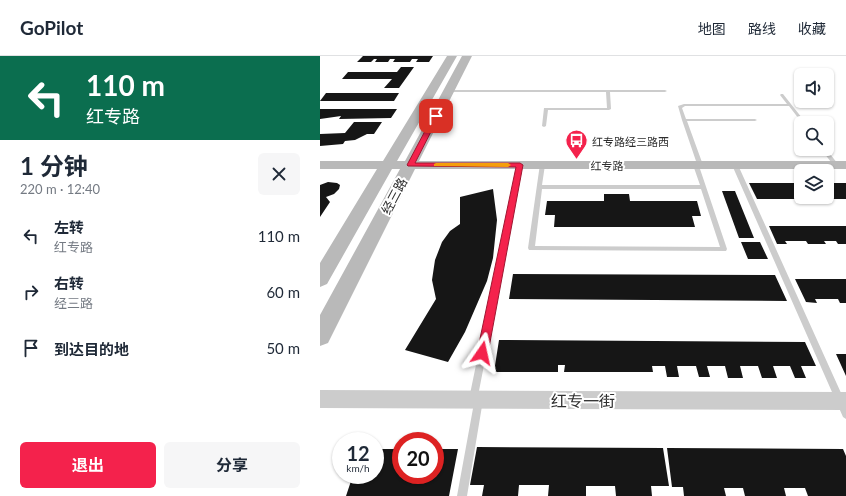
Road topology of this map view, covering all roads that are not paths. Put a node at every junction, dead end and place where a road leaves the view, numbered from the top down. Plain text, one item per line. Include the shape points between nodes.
1 (452, 56) edge
2 (467, 56) edge
3 (449, 91) junction
4 (608, 91) junction
5 (665, 91) dead end
6 (782, 95) dead end
7 (790, 105) junction
8 (799, 116) edge
9 (684, 120) junction
10 (755, 120) dead end
11 (544, 126) dead end
12 (831, 156) edge
13 (320, 165) edge
14 (388, 165) junction
15 (410, 165) junction
16 (520, 165) junction
17 (542, 165) junction
18 (698, 165) junction
19 (735, 165) junction
20 (841, 165) edge
21 (539, 187) junction
22 (704, 187) junction
23 (320, 279) edge
24 (320, 336) edge
25 (320, 399) edge
26 (476, 400) junction
27 (844, 406) edge
28 (462, 496) edge

1 - 14 main road, 经三路
2 - 3 main road, 经三路
3 - 4 lane
3 - 15 main road, 经三路
4 - 5 lane
4 - 11 lane via 610,109 546,109
6 - 7 lane
7 - 8 lane
7 - 9 lane via 684,105 680,107
9 - 10 lane
9 - 18 lane
12 - 20 lane
13 - 14 main road, 红专路
14 - 15 main road, 红专路
14 - 23 main road, 经三路
15 - 16 main road, 红专路
15 - 24 main road, 经三路
16 - 17 main road, 红专路
16 - 26 lane
17 - 18 main road, 红专路
17 - 21 lane
18 - 19 main road, 红专路
18 - 22 lane
19 - 20 main road, 红专路
19 - 27 lane
21 - 22 lane
21 - 22 lane via 531,248 724,249
25 - 26 street, 红专一街
26 - 27 street, 红专一街
26 - 28 lane

